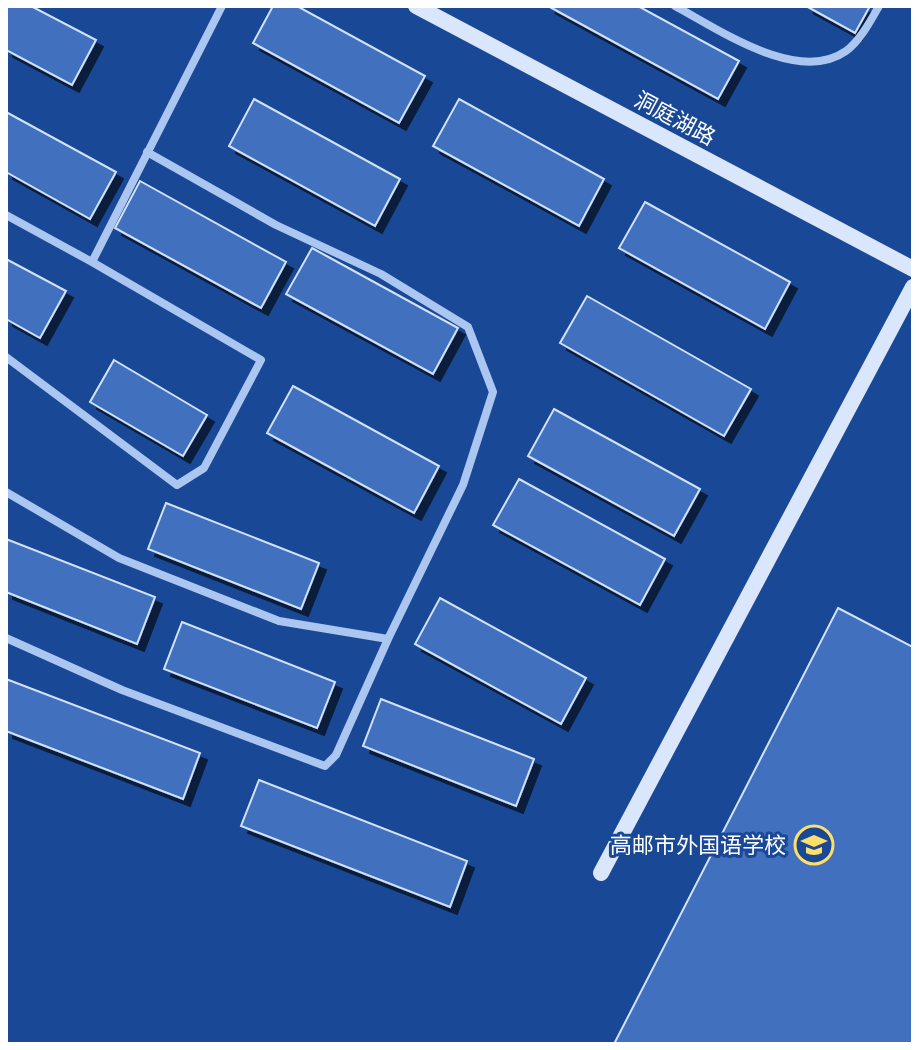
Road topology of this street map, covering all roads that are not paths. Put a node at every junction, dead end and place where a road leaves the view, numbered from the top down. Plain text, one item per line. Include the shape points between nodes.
1 (222, 6) edge
2 (416, 6) edge
3 (675, 6) edge
4 (879, 6) edge
5 (147, 152) junction
6 (6, 215) edge
7 (92, 262) junction
8 (913, 269) edge
9 (913, 287) edge
10 (6, 357) edge
11 (6, 492) edge
12 (6, 638) edge
13 (388, 639) junction
14 (601, 873) dead end

1 - 5 street
2 - 8 street, 洞庭湖路
3 - 4 street via 760,51 794,61 823,60 847,51
5 - 7 street
5 - 13 street via 276,225 381,274 468,327 493,392 463,485
6 - 7 street
7 - 10 street via 261,360 204,468 177,485
9 - 14 street
11 - 13 street via 119,558 279,621
12 - 13 street via 122,690 325,766 336,755

